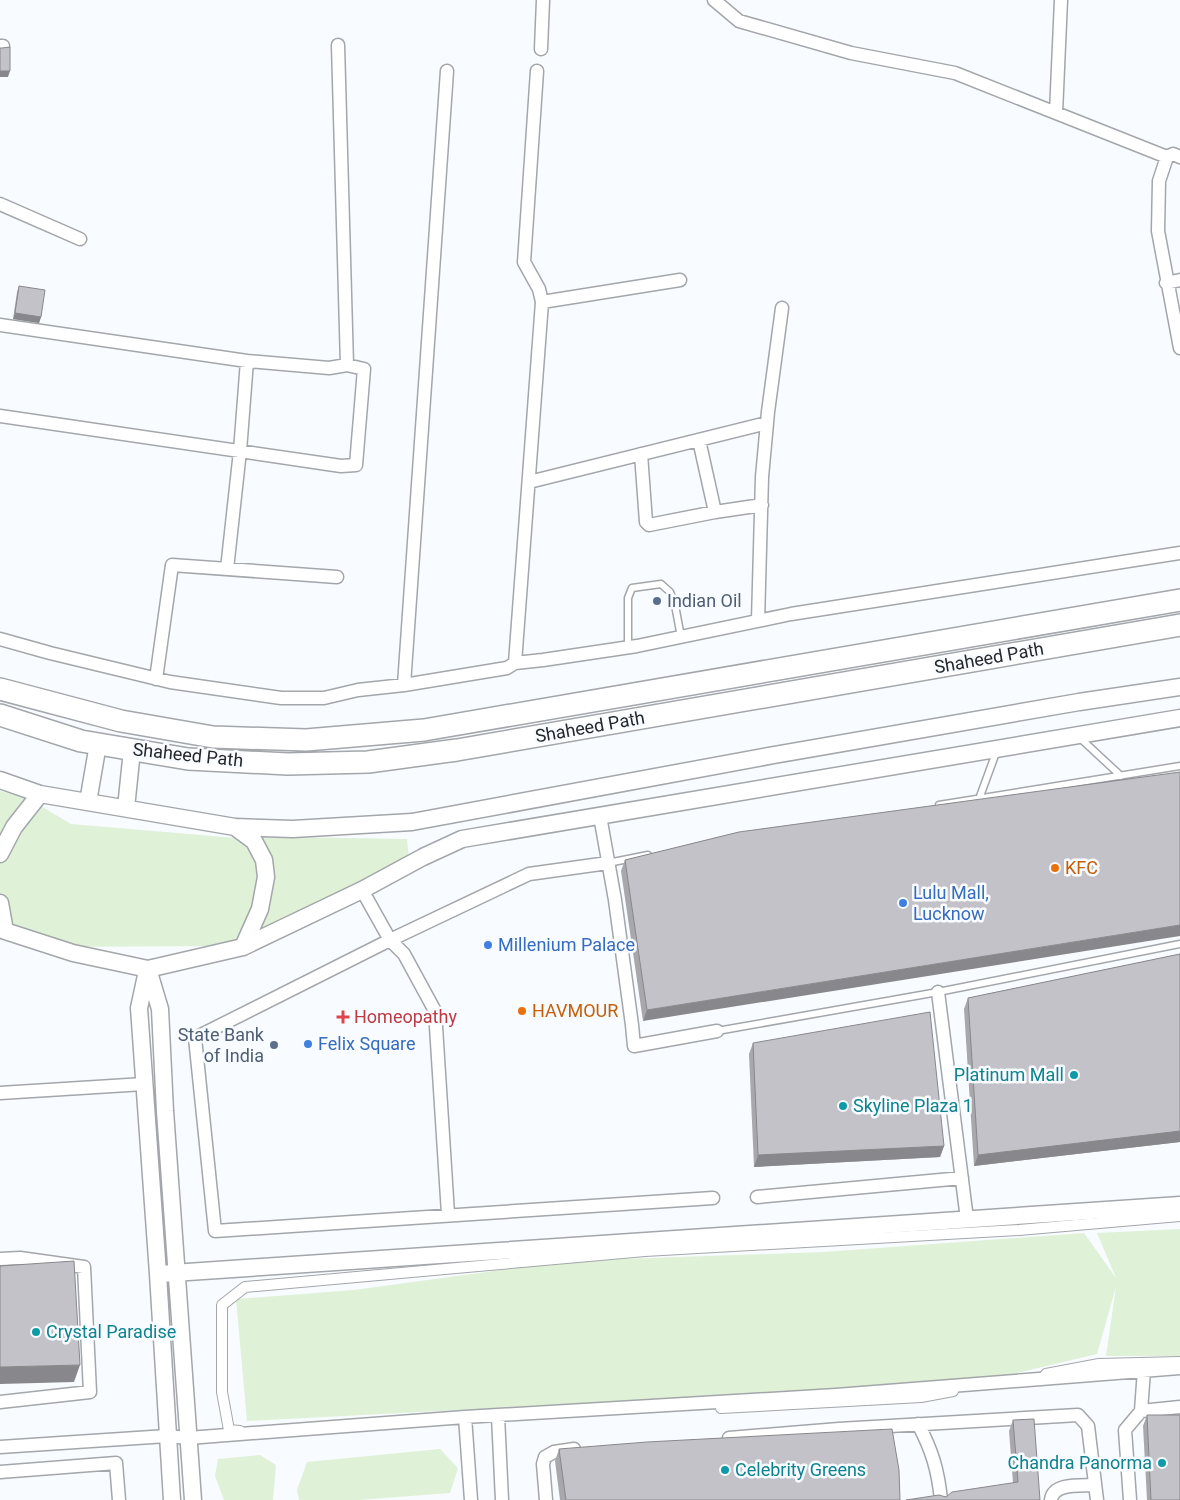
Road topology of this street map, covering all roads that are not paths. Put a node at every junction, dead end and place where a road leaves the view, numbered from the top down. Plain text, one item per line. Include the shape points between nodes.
1 (543, 0) edge
2 (714, 0) edge
3 (1061, 0) edge
4 (338, 45) dead end
5 (542, 49) dead end
6 (448, 71) dead end
7 (537, 71) dead end
8 (1056, 113) junction
9 (1174, 157) edge
10 (0, 204) edge
11 (80, 239) dead end
12 (680, 280) dead end
13 (1180, 280) edge
14 (1166, 283) junction
15 (542, 302) junction
16 (782, 308) dead end
17 (0, 324) edge
18 (1180, 348) edge
19 (247, 361) junction
20 (347, 366) junction
21 (0, 416) edge
22 (767, 423) junction
23 (699, 440) junction
24 (240, 451) junction
25 (640, 454) junction
26 (529, 482) junction
27 (762, 505) junction
28 (715, 512) junction
29 (1180, 553) edge
30 (227, 569) junction
31 (337, 577) dead end
32 (1180, 600) edge
33 (758, 621) junction
34 (1180, 625) edge
35 (681, 637) junction
36 (0, 638) edge
37 (628, 647) junction
38 (515, 663) junction
39 (156, 679) junction
40 (404, 685) junction
41 (1180, 687) edge
42 (0, 689) edge
43 (0, 715) edge
44 (1180, 718) edge
45 (1078, 735) junction
46 (98, 744) junction
47 (998, 749) junction
48 (132, 750) junction
49 (1180, 766) edge
50 (1121, 776) junction
51 (0, 780) edge
52 (40, 794) junction
53 (979, 799) junction
54 (88, 802) junction
55 (931, 806) edge
56 (126, 808) junction
57 (600, 816) junction
58 (235, 827) junction
59 (0, 854) edge
60 (653, 854) edge
61 (608, 862) junction
62 (362, 890) junction
63 (0, 903) edge
64 (3, 930) edge
65 (390, 940) junction
66 (1180, 944) edge
67 (243, 947) junction
68 (148, 969) junction
69 (938, 992) junction
70 (717, 1031) joint
71 (144, 1084) junction
72 (0, 1093) edge
73 (962, 1178) junction
74 (757, 1197) dead end
75 (714, 1198) dead end
76 (1180, 1205) edge
77 (448, 1214) junction
78 (1180, 1216) edge
79 (967, 1220) junction
80 (0, 1259) edge
81 (158, 1274) junction
82 (178, 1274) junction
83 (1180, 1362) edge
84 (1180, 1368) edge
85 (1144, 1370) junction
86 (0, 1402) edge
87 (1180, 1407) edge
88 (1141, 1411) junction
89 (498, 1416) junction
90 (465, 1417) junction
91 (918, 1424) junction
92 (167, 1436) junction
93 (188, 1438) junction
94 (717, 1439) edge
95 (0, 1447) edge
96 (584, 1449) edge
97 (0, 1472) edge
98 (1095, 1485) junction
99 (119, 1500) edge
100 (172, 1500) edge
101 (193, 1500) edge
102 (471, 1500) edge
103 (502, 1500) edge
104 (546, 1500) edge
105 (941, 1500) edge
106 (1051, 1500) edge
107 (1097, 1500) edge
108 (1130, 1500) edge

1 - 5 street
2 - 8 street via 739,21 851,53 955,73
3 - 8 street
4 - 20 street
6 - 40 street
7 - 15 street via 524,262 539,289
8 - 9 street
9 - 14 street via 1160,181 1158,231
10 - 11 street
12 - 15 street
13 - 14 street
14 - 18 street
15 - 26 street
16 - 22 street
17 - 19 street
19 - 20 street via 329,368
19 - 24 street
20 - 24 street via 364,370 356,465 341,466
21 - 24 street
22 - 23 street
22 - 27 street
23 - 25 street
23 - 28 street
24 - 30 street
25 - 26 street
25 - 28 street via 649,526
26 - 38 street
27 - 28 street
27 - 33 street
29 - 33 street
30 - 31 street
30 - 39 street via 172,565
32 - 42 highway, Shaheed Path via 424,730 306,740 213,737 121,721
33 - 35 street
34 - 48 highway, Shaheed Path via 457,750 368,762 288,764 197,760
35 - 37 street
35 - 37 lane via 670,592 660,584 640,586 632,588 628,598
36 - 39 street
37 - 38 street
38 - 40 street via 507,668
39 - 40 street via 280,698 324,698
41 - 58 street via 774,755 412,822 293,829
43 - 46 highway, Shaheed Path
44 - 45 street
45 - 47 street
45 - 50 lane
46 - 48 highway, Shaheed Path
46 - 54 street
47 - 53 lane
47 - 57 street
48 - 56 street
49 - 50 lane
50 - 53 lane
51 - 52 street
52 - 54 street
52 - 59 street via 14,827
53 - 55 lane
54 - 56 street
56 - 58 street
57 - 61 street
57 - 62 street via 462,839
58 - 67 street via 254,841 264,860 266,877 260,910
60 - 61 lane
61 - 65 street via 529,874
61 - 70 street via 634,1046
62 - 65 street
62 - 67 street
63 - 64 street
64 - 68 street via 73,953
65 - 77 street via 404,954 435,1011
65 - 77 street via 195,1038 216,1231
66 - 69 lane
67 - 68 street
68 - 71 street via 139,1008
68 - 82 street via 160,1009
69 - 70 lane
69 - 73 street
71 - 72 street
71 - 81 street
73 - 74 street
73 - 79 street
75 - 77 street
76 - 79 street
78 - 83 street via 1019,1230 645,1251 245,1287 222,1305 222,1392 229,1430 302,1435 505,1420 921,1397 1099,1364
79 - 82 street
80 - 86 street via 20,1258 84,1267 90,1392
81 - 82 street
81 - 92 street
82 - 93 street
84 - 85 street
85 - 88 street
85 - 89 street
87 - 88 street
88 - 108 street via 1125,1430
89 - 90 street
89 - 103 street
90 - 93 street
90 - 102 street
91 - 94 street
91 - 98 street via 1078,1415 1088,1426
91 - 105 street via 934,1458
92 - 93 street
92 - 95 street
92 - 100 street
93 - 101 street
96 - 104 street via 554,1452 545,1457
97 - 99 street via 116,1463
98 - 106 street via 1061,1488 1054,1492
98 - 107 street

